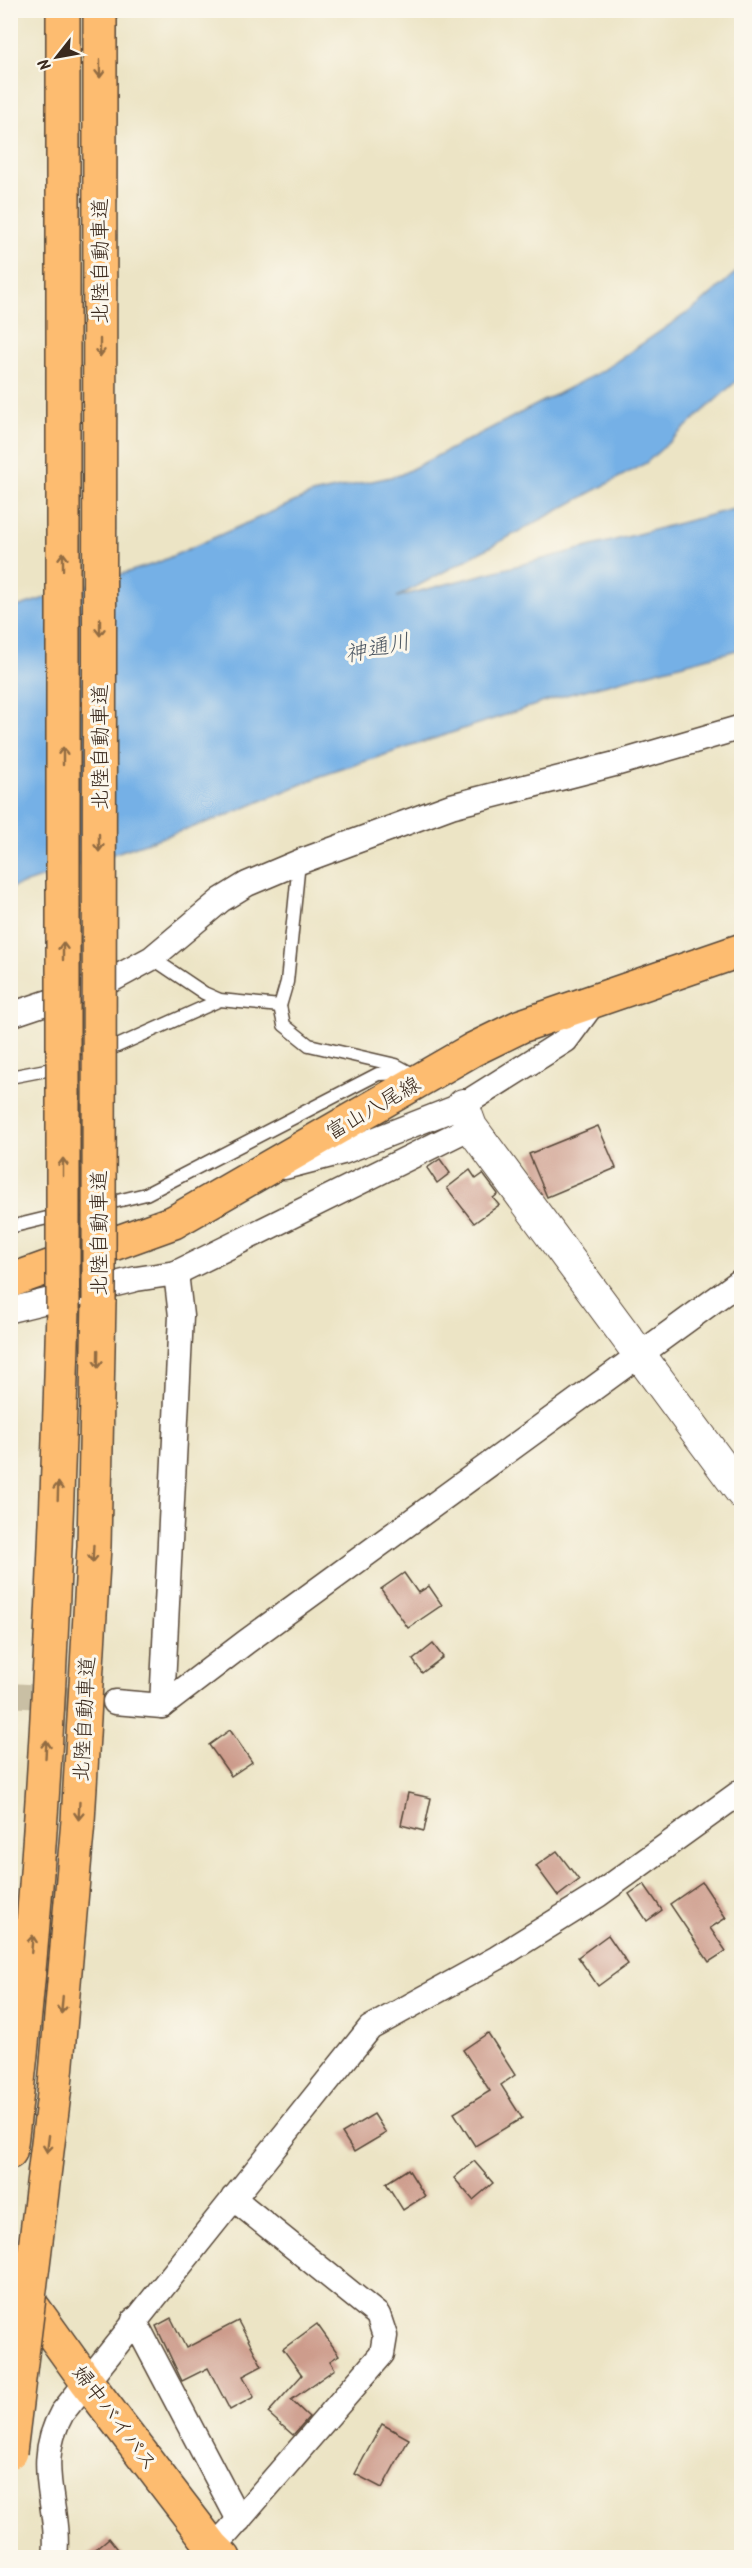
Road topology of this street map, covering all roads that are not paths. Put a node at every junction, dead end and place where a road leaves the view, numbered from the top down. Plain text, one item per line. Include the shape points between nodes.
1 (63, 10) edge
2 (100, 10) edge
3 (741, 727) edge
4 (299, 862) junction
5 (741, 950) edge
6 (152, 958) junction
7 (220, 1000) junction
8 (594, 1002) junction
9 (280, 1006) junction
10 (10, 1015) edge
11 (418, 1075) junction
12 (10, 1077) edge
13 (467, 1116) junction
14 (260, 1173) junction
15 (10, 1227) edge
16 (176, 1273) junction
17 (10, 1281) edge
18 (741, 1281) edge
19 (10, 1310) edge
20 (640, 1355) junction
21 (741, 1494) edge
22 (116, 1702) tunnel mouth
23 (162, 1706) junction
24 (741, 1791) edge
25 (10, 2152) edge
26 (233, 2198) junction
27 (10, 2275) edge
28 (10, 2310) edge
29 (135, 2320) junction
30 (80, 2390) junction
31 (10, 2452) edge
32 (239, 2520) junction
33 (209, 2555) edge
34 (56, 2558) edge

25 -> 1 main road, 北陸自動車道, bridge via 42,1815 56,1565 63,1310
2 -> 31 main road, 北陸自動車道, bridge via 99,1300 94,1546 78,1821 55,2086
3 - 4 street via 451,806
4 - 6 street via 220,900
4 - 9 lane via 287,982
5 - 8 main road, 富山八尾線
6 - 7 lane
6 - 10 street via 108,982
7 - 9 lane
7 - 12 lane via 77,1064
8 - 11 main road, 富山八尾線 via 521,1026
8 - 13 street via 566,1040
9 - 11 lane via 284,1025 309,1045 396,1065
11 - 14 main road, 富山八尾線
11 - 15 lane via 378,1074 146,1194
13 - 14 street
13 - 16 street
13 - 20 street
14 - 17 main road, 富山八尾線 via 174,1222
16 - 19 street
16 - 23 street via 181,1316
18 - 20 street
20 - 21 street
20 - 23 street
22 - 23 street
24 - 26 street via 598,1895 497,1958 370,2028
26 - 29 street
26 - 32 street via 378,2315 385,2336 382,2354
27 - 30 main road, 婦中バイパス
28 - 30 main road, 婦中バイパス
29 - 30 street
29 - 32 street
30 - 33 main road, 婦中バイパス
30 - 34 street via 51,2432 47,2474
32 - 33 street

